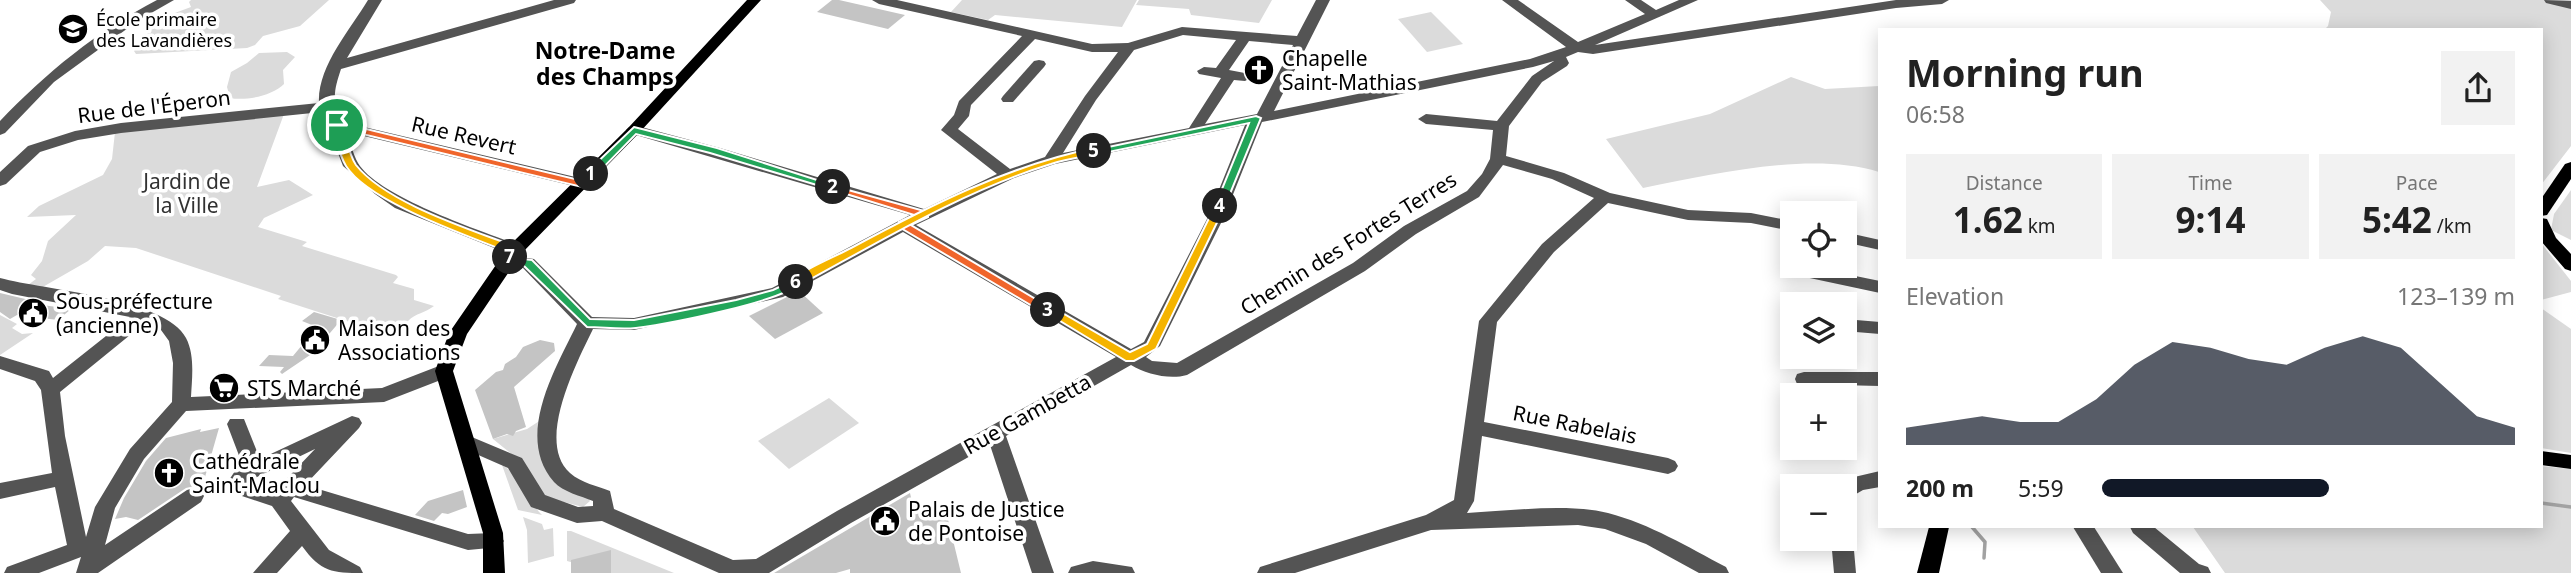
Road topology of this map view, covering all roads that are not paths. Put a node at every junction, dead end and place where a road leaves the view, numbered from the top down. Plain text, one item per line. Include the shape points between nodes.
1 (167, 0) edge
2 (375, 0) edge
3 (569, 0) edge
4 (754, 0) edge
5 (879, 0) edge
6 (1323, 0) edge
7 (1508, 0) edge
8 (1632, 0) edge
9 (1691, 0) edge
10 (1942, 0) edge
11 (2552, 0) edge
12 (1893, 2) edge
13 (2571, 5) edge
14 (1655, 15) junction
15 (1031, 35) junction
16 (1245, 36) junction
17 (1301, 41) junction
18 (1129, 47) junction
19 (1577, 48) junction
20 (1558, 56) junction
21 (1040, 64) dead end
22 (335, 66) junction
23 (990, 77) junction
24 (1022, 84) junction
25 (1009, 99) dead end
26 (327, 107) junction
27 (1260, 118) junction
28 (1426, 119) dead end
29 (337, 125) junction
30 (1501, 126) junction
31 (3, 127) edge
32 (634, 130) junction
33 (1196, 130) junction
34 (1498, 159) junction
35 (1051, 160) junction
36 (2571, 167) edge
37 (1008, 175) junction
38 (0, 181) edge
39 (582, 183) junction
40 (1605, 197) junction
41 (2543, 208) edge
42 (924, 214) junction
43 (1780, 224) edge
44 (903, 225) junction
45 (2543, 228) edge
46 (1857, 240) edge
47 (1878, 245) edge
48 (511, 255) junction
49 (2571, 265) edge
50 (1836, 278) edge
51 (0, 284) edge
52 (1878, 287) edge
53 (145, 314) junction
54 (587, 323) junction
55 (1857, 326) edge
56 (1878, 328) edge
57 (1130, 358) junction
58 (0, 362) edge
59 (444, 371) junction
60 (1804, 379) dead end
61 (1878, 379) edge
62 (50, 390) junction
63 (341, 397) junction
64 (181, 404) junction
65 (352, 423) junction
66 (237, 424) dead end
67 (1474, 427) junction
68 (995, 432) junction
69 (467, 442) junction
70 (2543, 457) edge
71 (2571, 462) edge
72 (251, 463) dead end
73 (1668, 466) dead end
74 (63, 478) junction
75 (1878, 479) edge
76 (1857, 483) edge
77 (0, 491) edge
78 (285, 495) junction
79 (194, 496) dead end
80 (604, 513) junction
81 (1431, 522) junction
82 (1939, 528) edge
83 (2084, 528) edge
84 (2141, 528) edge
85 (302, 532) junction
86 (493, 541) junction
87 (1843, 551) edge
88 (84, 563) edge
89 (15, 573) edge
90 (264, 573) edge
91 (352, 573) edge
92 (494, 573) edge
93 (1044, 573) edge
94 (1079, 573) edge
95 (1124, 573) edge
96 (1268, 573) edge
97 (1718, 573) edge
98 (1845, 573) edge
99 (1928, 573) edge
100 (2112, 573) edge
101 (2200, 573) edge

1 - 31 street via 134,17 63,68
2 - 22 street
3 - 22 street
4 - 32 main road
5 - 15 street
6 - 17 street, Rue Gambetta
7 - 19 street
8 - 14 street
9 - 14 street
10 - 12 street
11 - 13 street
12 - 19 street via 1593,50
14 - 19 street
15 - 18 street via 1092,48
15 - 23 street
16 - 17 street
16 - 18 street via 1182,32
16 - 33 street
17 - 27 street, Rue Gambetta
18 - 35 street
19 - 20 street
20 - 27 street
20 - 30 street via 1562,63 1538,79
21 - 24 street
22 - 26 street via 327,86
23 - 24 street
23 - 37 street via 964,104 949,130
24 - 25 street
26 - 29 street
26 - 38 street, Rue de l'Éperon via 75,136 34,149
27 - 33 street
27 - 57 street, Rue Gambetta via 1158,335 1152,346
28 - 30 street
29 - 39 street, Rue Revert
29 - 48 street via 351,166 381,191
30 - 34 street, Chemin des Fortes Terres
32 - 39 main road
32 - 42 street
33 - 35 street
34 - 40 street via 1558,176
34 - 57 street, Chemin des Fortes Terres via 1473,194 1410,230 1359,267 1180,370 1148,367
35 - 37 street
36 - 41 main road
37 - 42 street
39 - 48 main road
40 - 43 street via 1688,215
40 - 67 street via 1548,248 1488,321
42 - 44 street
44 - 54 street via 777,293 634,324
44 - 57 street, Chemin des Fortes Terres
45 - 49 main road
46 - 47 street
48 - 54 street via 528,263
48 - 59 main road via 458,333
50 - 52 street
51 - 53 street
53 - 62 street
53 - 64 street via 177,338
54 - 80 street via 557,387 547,432 551,458 561,478 603,497
55 - 56 street
57 - 68 street, Rue Gambetta
58 - 62 street via 43,376
59 - 63 street via 384,395
59 - 69 main road
60 - 61 street
62 - 74 street
63 - 64 street
63 - 65 street
64 - 88 street via 137,454 105,508
65 - 78 street
65 - 78 street via 242,476 237,483 240,488
66 - 72 street
67 - 73 street, Rue Rabelais
67 - 81 street via 1463,505
68 - 80 street, Rue Gambetta via 760,568 731,569
68 - 93 street
69 - 80 street via 514,463 538,501 577,515
69 - 86 main road
70 - 71 main road
74 - 77 street
74 - 88 street
75 - 76 street
78 - 85 street
78 - 86 street via 468,542
79 - 88 street
81 - 96 street
81 - 97 street via 1578,517 1606,521 1653,538
82 - 99 main road
83 - 100 street
84 - 101 street
85 - 90 street
85 - 91 street via 321,556
86 - 92 main road
87 - 98 street
88 - 89 street
94 - 95 street

